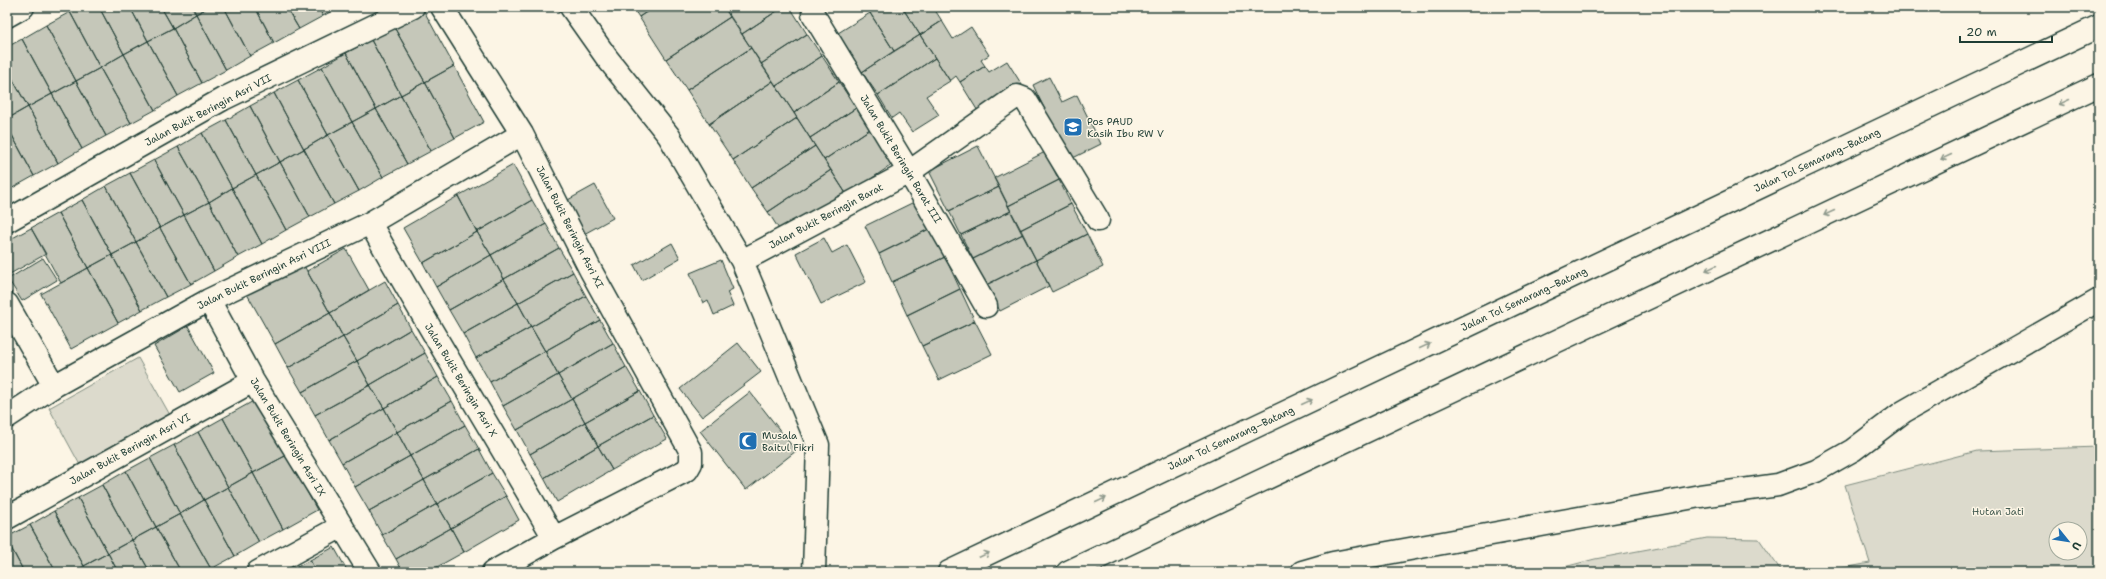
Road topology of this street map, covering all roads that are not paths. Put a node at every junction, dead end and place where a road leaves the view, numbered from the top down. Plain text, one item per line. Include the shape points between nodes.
1 (23, 7) edge
2 (413, 7) edge
3 (442, 7) edge
4 (571, 7) edge
5 (813, 14) dead end
6 (7, 16) edge
7 (2099, 26) edge
8 (2099, 85) edge
9 (522, 134) junction
10 (909, 172) junction
11 (1098, 220) dead end
12 (7, 221) edge
13 (370, 223) junction
14 (742, 261) junction
15 (209, 300) junction
16 (2099, 300) edge
17 (7, 304) edge
18 (986, 306) dead end
19 (253, 381) junction
20 (54, 386) junction
21 (7, 417) edge
22 (7, 518) edge
23 (342, 526) junction
24 (554, 538) junction
25 (258, 572) edge
26 (370, 572) edge
27 (493, 572) edge
28 (814, 572) edge
29 (949, 572) edge
30 (1068, 572) edge
31 (1302, 572) edge

1 - 6 main road
2 - 12 main road, Jalan Bukit Beringin Asri VII via 223,99
3 - 9 main road, Jalan Bukit Beringin Asri XI
4 - 14 main road via 607,58 669,136
5 - 10 main road, Jalan Bukit Beringin Barat III
29 -> 7 main road, Jalan Tol Semarang–Batang
8 -> 30 main road
9 - 13 main road, Jalan Bukit Beringin Asri VIII
9 - 24 main road, Jalan Bukit Beringin Asri XI via 591,271 691,452 691,463 687,470
10 - 11 main road, Jalan Bukit Beringin Barat via 1017,96 1021,97 1025,99
10 - 14 main road, Jalan Bukit Beringin Barat
10 - 18 main road, Jalan Bukit Beringin Barat III
13 - 15 main road, Jalan Bukit Beringin Asri VIII
13 - 24 main road, Jalan Bukit Beringin Asri X via 416,306
14 - 28 main road via 818,445
15 - 19 main road, Jalan Bukit Beringin Asri IX
15 - 20 main road, Jalan Bukit Beringin Asri VIII
16 - 31 main road via 1902,412 1853,450 1816,471 1778,485 1700,496 1341,562
17 - 20 main road
19 - 22 main road, Jalan Bukit Beringin Asri VI
19 - 23 main road, Jalan Bukit Beringin Asri IX
20 - 21 main road, Jalan Bukit Beringin Asri VIII
23 - 25 main road
23 - 26 main road, Jalan Bukit Beringin Asri IX
24 - 27 main road

